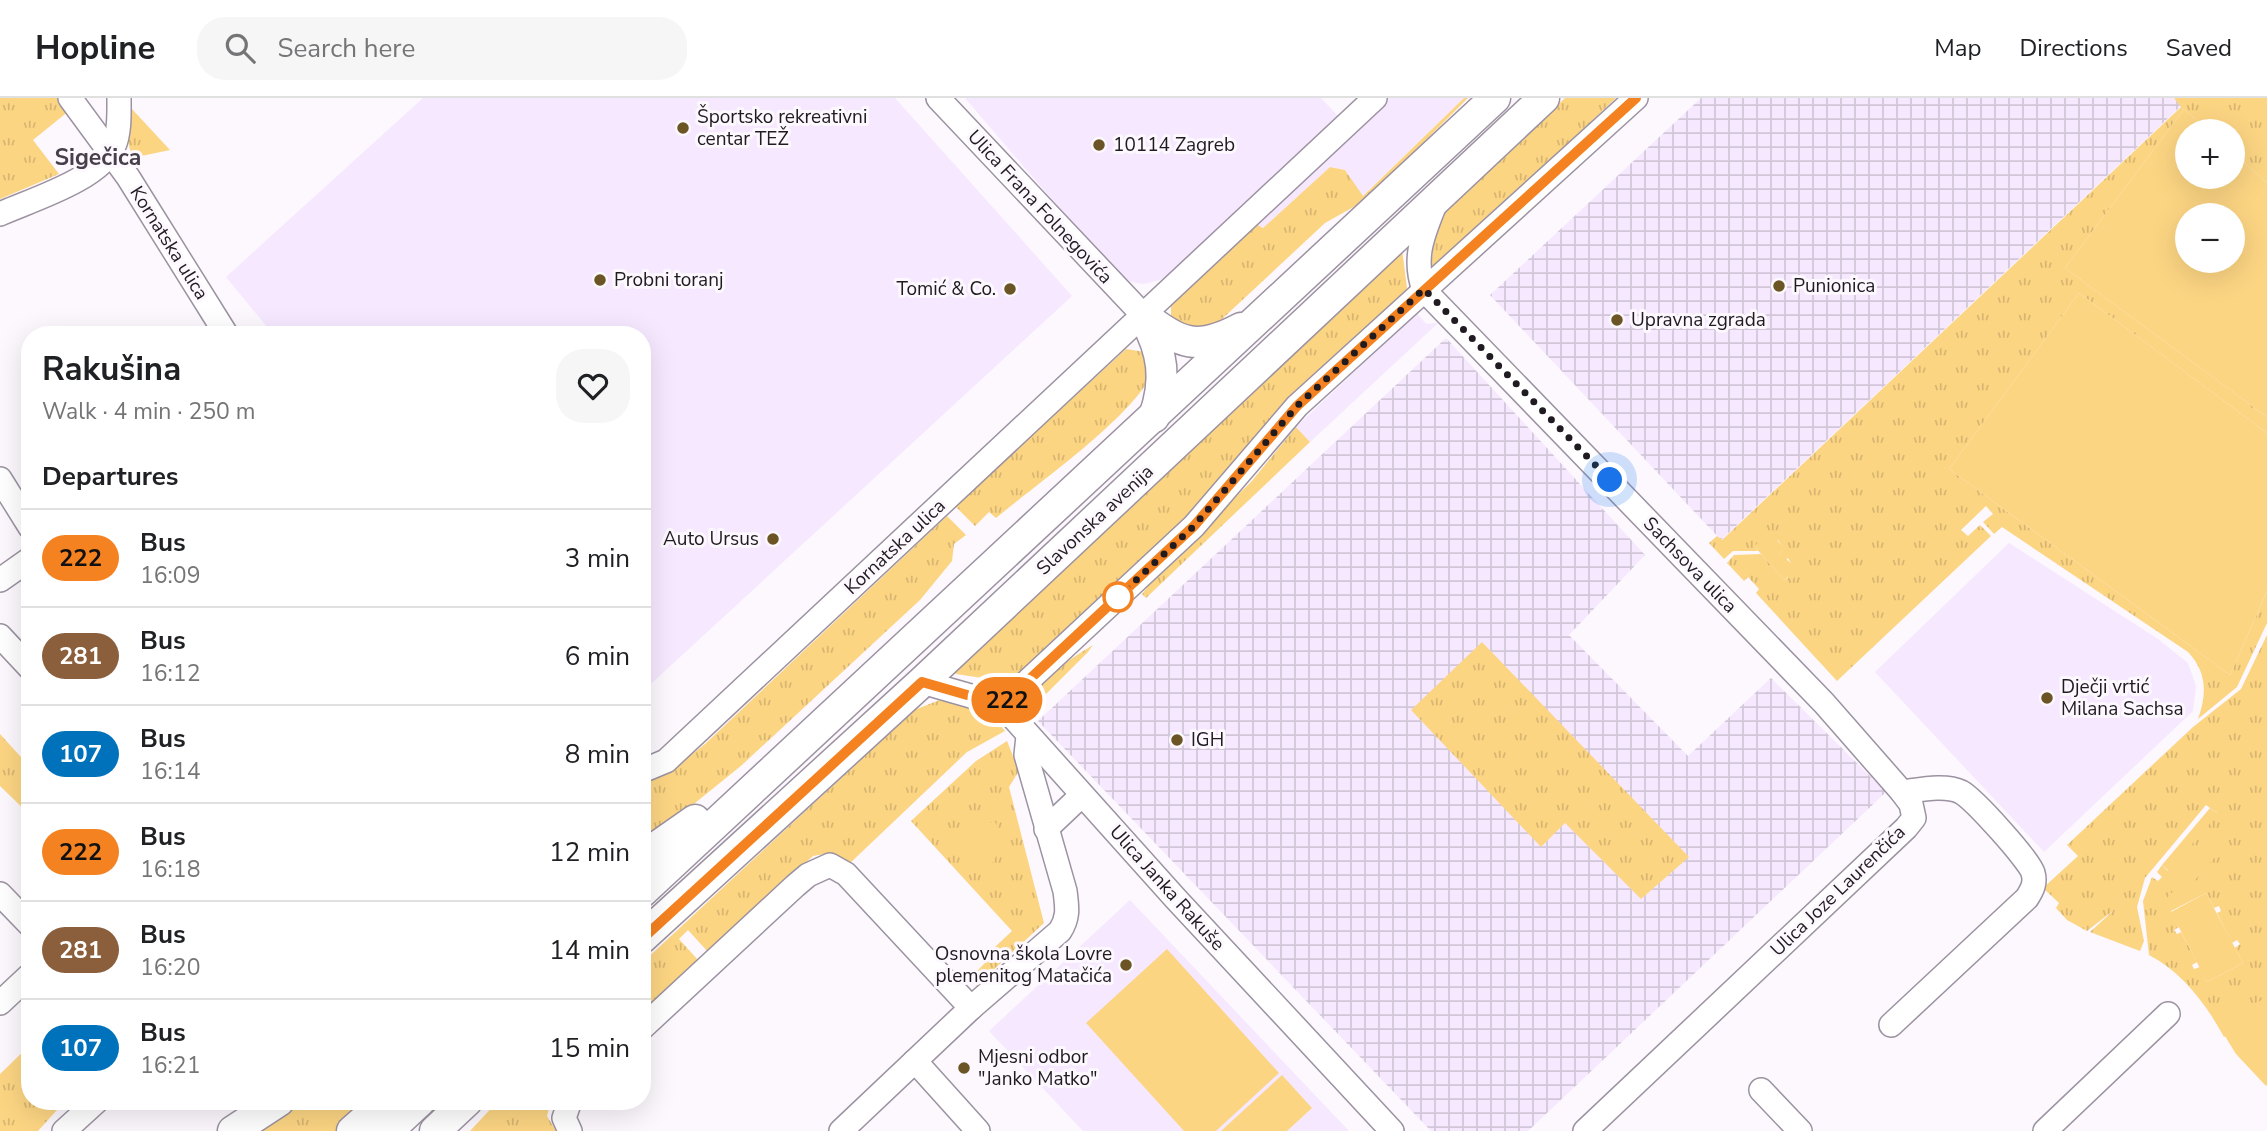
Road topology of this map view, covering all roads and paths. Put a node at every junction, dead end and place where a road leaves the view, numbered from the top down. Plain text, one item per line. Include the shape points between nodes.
1 (70, 98) edge
2 (119, 98) edge
3 (938, 98) edge
4 (1376, 98) edge
5 (1495, 98) edge
6 (1544, 98) edge
7 (1636, 98) edge
8 (110, 154) junction
9 (1438, 199) junction
10 (0, 214) edge
11 (1424, 289) junction
12 (1266, 314) junction
13 (1143, 316) junction
14 (221, 326) edge
15 (1154, 417) junction
16 (0, 479) edge
17 (21, 513) edge
18 (21, 565) edge
19 (0, 580) edge
20 (4, 641) edge
21 (21, 659) edge
22 (922, 682) junction
23 (1002, 705) junction
24 (838, 708) junction
25 (1028, 736) junction
26 (651, 767) edge
27 (1902, 792) junction
28 (1083, 795) junction
29 (1046, 829) junction
30 (651, 853) edge
31 (651, 884) edge
32 (0, 894) edge
33 (21, 916) edge
34 (651, 931) edge
35 (21, 983) edge
36 (0, 1003) edge
37 (971, 1008) junction
38 (2168, 1014) dead end
39 (651, 1020) edge
40 (1891, 1025) dead end
41 (915, 1061) junction
42 (1760, 1090) dead end
43 (87, 1110) edge
44 (265, 1110) edge
45 (376, 1110) edge
46 (410, 1110) edge
47 (457, 1110) edge
48 (476, 1110) edge
49 (567, 1110) edge
50 (2051, 1129) edge
51 (64, 1131) edge
52 (233, 1131) edge
53 (352, 1131) edge
54 (388, 1131) edge
55 (435, 1131) edge
56 (459, 1131) edge
57 (570, 1131) edge
58 (841, 1131) edge
59 (978, 1131) edge
60 (1392, 1131) edge
61 (1585, 1131) edge
62 (1800, 1131) edge

1 - 8 street, Kornatska ulica
2 - 8 street via 117,134
3 - 13 street, Ulica Frana Folnegovića
4 - 13 street
5 - 12 main road, Slavonska avenija
6 - 9 main road, Slavonska avenija
7 - 11 street
8 - 10 street via 86,176
8 - 14 street, Kornatska ulica
9 - 11 street via 1421,240 1418,263
9 - 22 main road, Slavonska avenija
11 - 23 street via 1297,406 1194,526
11 - 27 street, Sachsova ulica via 1824,703
12 - 13 main road via 1197,344 1175,338
12 - 15 main road, Slavonska avenija
13 - 15 main road via 1163,360
13 - 26 street, Kornatska ulica via 666,761
15 - 24 main road, Slavonska avenija
16 - 17 street
18 - 19 street
20 - 21 street
22 - 23 street
22 - 34 main road, Slavonska avenija
23 - 25 street, Ulica Janka Rakuše
24 - 30 main road via 755,766 692,823
24 - 31 main road, Slavonska avenija
25 - 28 street, Ulica Janka Rakuše
25 - 29 street via 1026,755
27 - 40 street via 1960,791 1983,810 2033,870 2034,884 2027,898
27 - 61 street, Ulica Joze Laurenčića via 1914,818 1906,828
28 - 29 street
28 - 60 street, Ulica Janka Rakuše
29 - 37 street via 1068,909 1060,931
32 - 33 street
35 - 36 street
37 - 39 street via 846,874 830,865 801,880
37 - 41 street
38 - 50 street
41 - 58 street
41 - 59 street
42 - 62 street
43 - 51 street
44 - 52 main road
45 - 53 main road
46 - 54 main road
47 - 55 main road
48 - 56 main road
49 - 57 street via 564,1118

